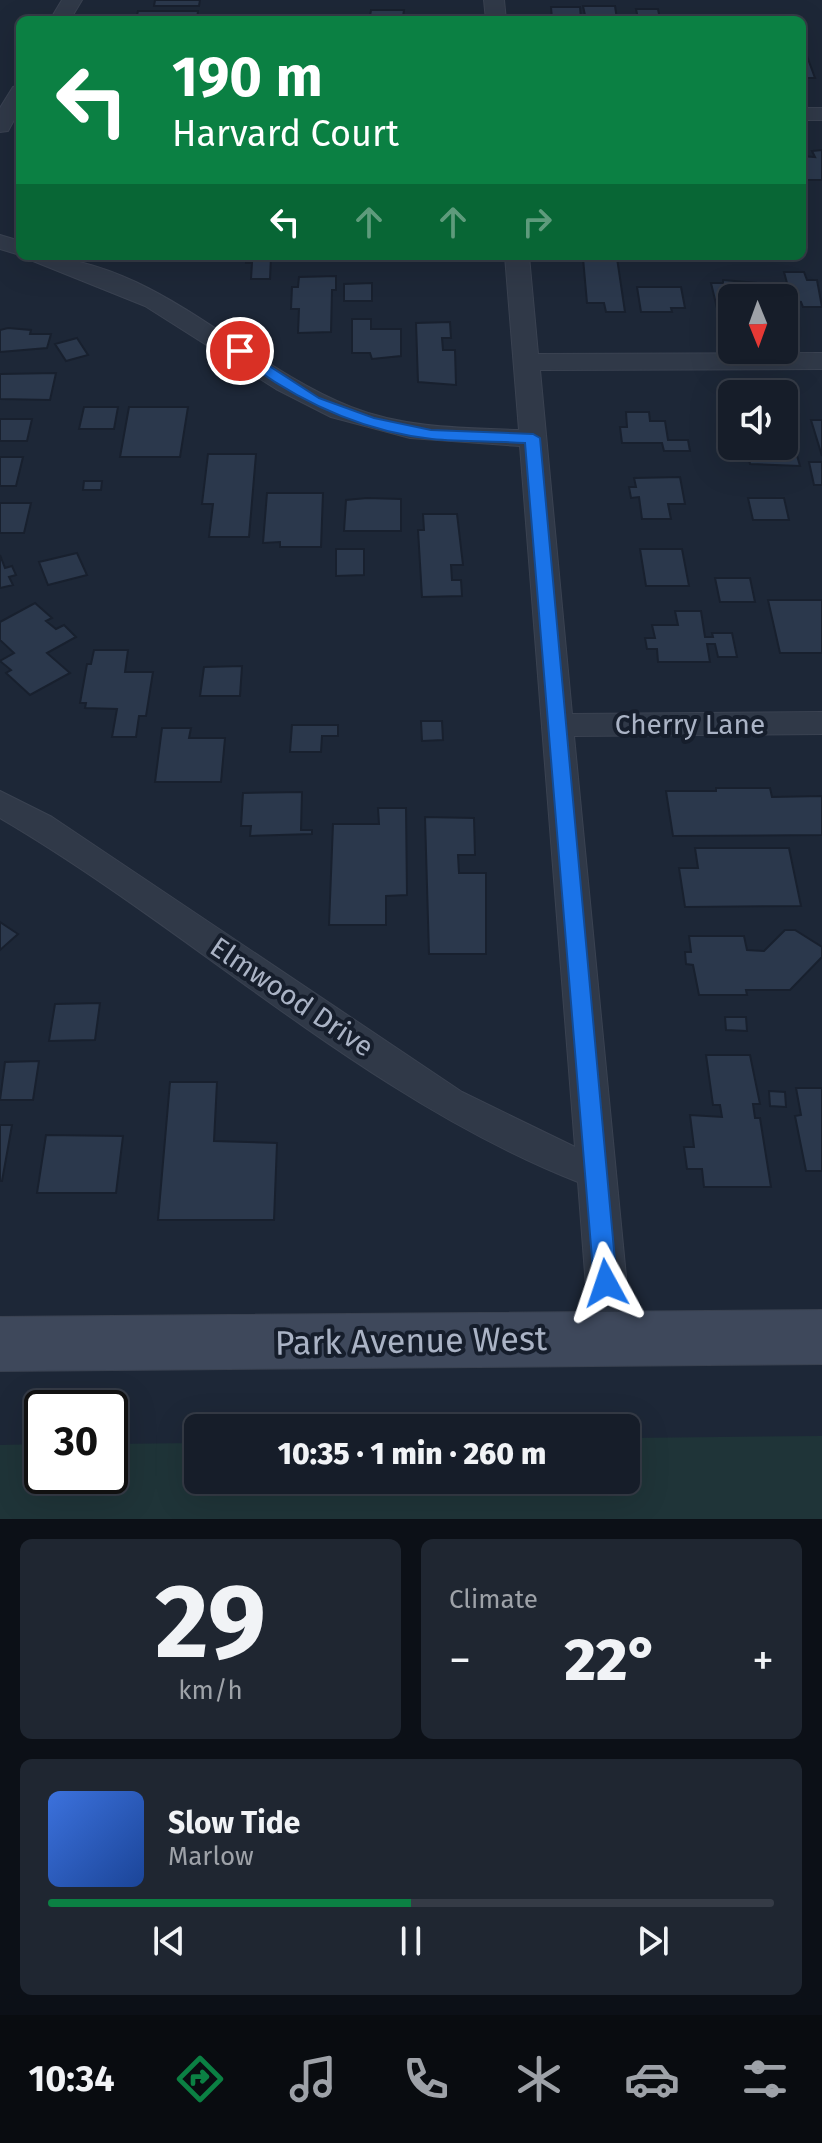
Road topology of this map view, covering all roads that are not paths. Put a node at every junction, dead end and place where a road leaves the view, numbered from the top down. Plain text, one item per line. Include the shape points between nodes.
1 (16, 98) edge
2 (0, 126) edge
3 (51, 260) edge
4 (517, 260) edge
5 (822, 361) edge
6 (526, 362) junction
7 (533, 438) junction
8 (822, 723) edge
9 (559, 725) junction
10 (0, 803) edge
11 (596, 1172) junction
12 (822, 1337) edge
13 (611, 1339) junction
14 (0, 1344) edge

1 - 2 street
3 - 7 street via 152,300 314,401 370,422 431,434
4 - 6 street
5 - 6 street
6 - 7 street
7 - 9 street
8 - 9 street, Cherry Lane
9 - 11 street
10 - 11 street, Elmwood Drive via 449,1103 537,1149
11 - 13 street
12 - 13 street, Park Avenue West
13 - 14 street, Park Avenue West

